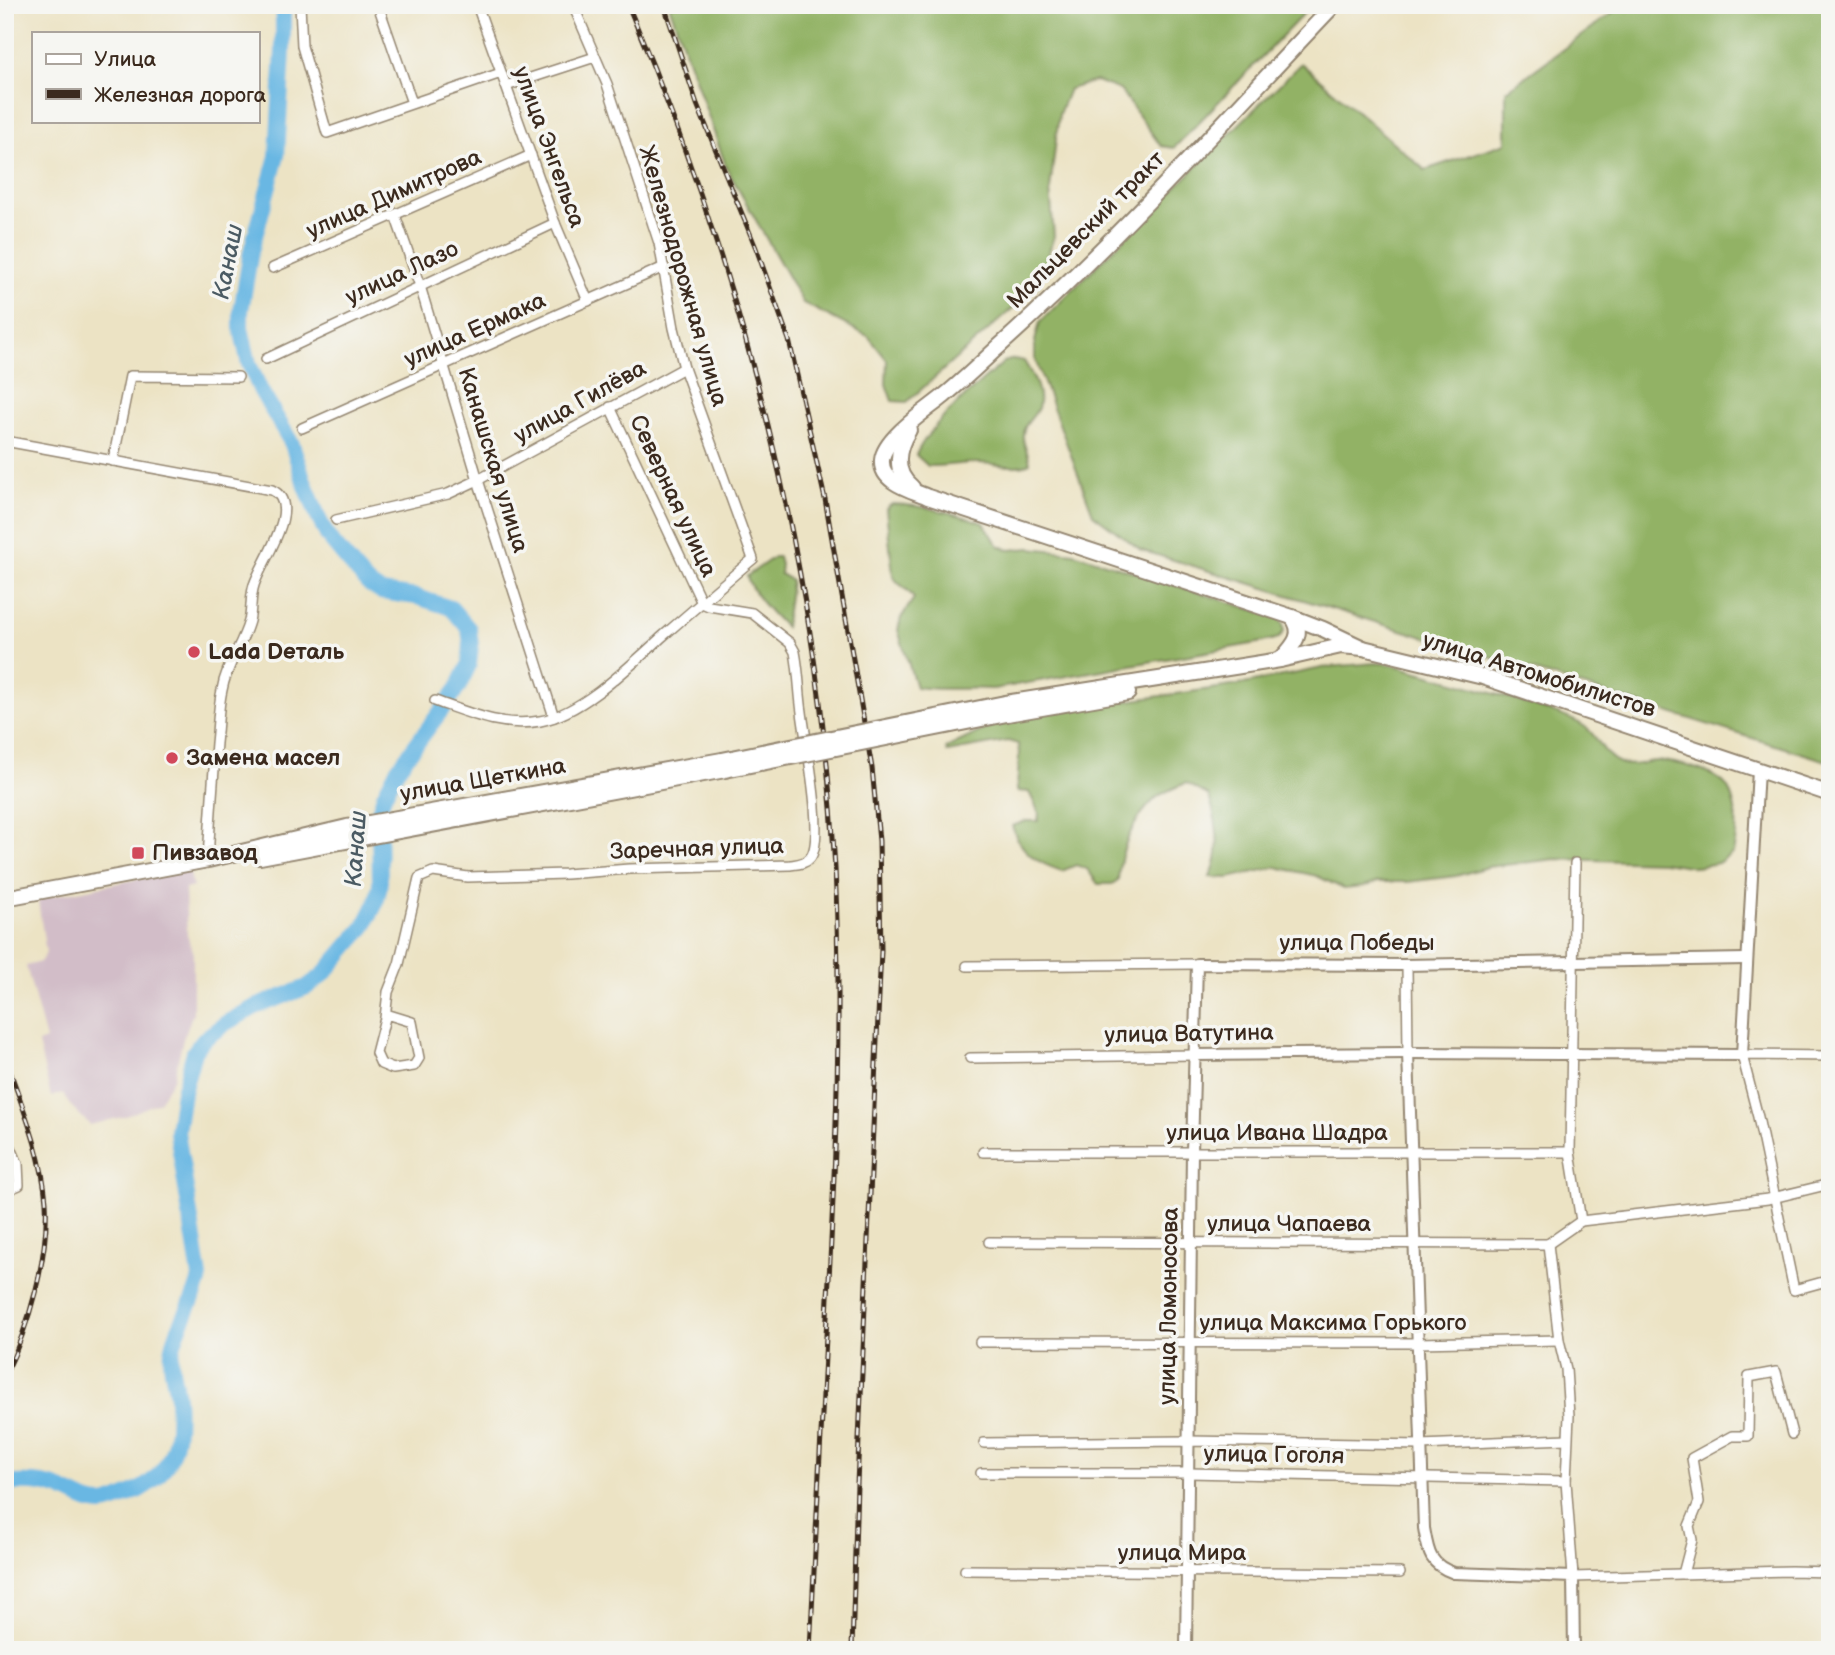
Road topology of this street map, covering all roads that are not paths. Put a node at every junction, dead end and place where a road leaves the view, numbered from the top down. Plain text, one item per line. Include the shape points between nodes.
1 (300, 5) edge
2 (378, 5) edge
3 (477, 5) edge
4 (573, 5) edge
5 (1334, 5) edge
6 (595, 57) junction
7 (501, 73) junction
8 (506, 86) junction
9 (412, 103) junction
10 (531, 155) junction
11 (395, 215) junction
12 (555, 223) junction
13 (664, 267) junction
14 (272, 268) dead end
15 (420, 286) junction
16 (588, 301) junction
17 (266, 359) dead end
18 (444, 365) junction
19 (684, 368) junction
20 (238, 377) dead end
21 (610, 407) junction
22 (302, 429) dead end
23 (5, 441) edge
24 (113, 461) junction
25 (478, 481) junction
26 (336, 520) dead end
27 (702, 603) junction
28 (1292, 617) junction
29 (1363, 648) junction
30 (1280, 660) junction
31 (435, 701) dead end
32 (1006, 708) junction
33 (554, 717) junction
34 (1758, 770) junction
35 (1830, 794) edge
36 (208, 860) junction
37 (1575, 863) dead end
38 (5, 898) edge
39 (1746, 959) junction
40 (1573, 961) junction
41 (1197, 964) junction
42 (1407, 965) junction
43 (967, 966) dead end
44 (386, 1014) junction
45 (1408, 1053) junction
46 (1571, 1053) junction
47 (1195, 1055) junction
48 (1742, 1055) junction
49 (1830, 1056) edge
50 (970, 1058) dead end
51 (5, 1134) edge
52 (983, 1152) dead end
53 (1192, 1152) junction
54 (1411, 1152) junction
55 (1570, 1152) junction
56 (1830, 1184) edge
57 (5, 1191) edge
58 (1774, 1198) junction
59 (1580, 1221) junction
60 (989, 1242) dead end
61 (1191, 1243) junction
62 (1414, 1244) junction
63 (1548, 1244) junction
64 (1830, 1280) edge
65 (1559, 1340) junction
66 (980, 1342) dead end
67 (1190, 1342) junction
68 (1418, 1343) junction
69 (1792, 1434) dead end
70 (1567, 1440) junction
71 (1188, 1441) junction
72 (984, 1443) dead end
73 (1421, 1445) junction
74 (981, 1473) dead end
75 (1188, 1473) junction
76 (1423, 1476) junction
77 (1566, 1481) junction
78 (965, 1570) dead end
79 (1187, 1572) junction
80 (1830, 1572) edge
81 (1399, 1573) dead end
82 (1684, 1574) junction
83 (1573, 1577) junction
84 (1186, 1650) edge
85 (1574, 1650) edge

1 - 9 street via 302,46 327,133
2 - 9 street
3 - 7 street, улица Энгельса
4 - 6 street, Железнодорожная улица
5 - 28 main road, Мальцевский тракт via 1051,299 920,413 899,440 894,477 928,497
6 - 8 street
6 - 13 street, Железнодорожная улица
7 - 8 street, улица Энгельса
7 - 9 street
8 - 10 street, улица Энгельса
10 - 11 street, улица Димитрова
10 - 12 street, улица Энгельса
11 - 14 street, улица Димитрова
11 - 15 street, Канашская улица
12 - 15 street, улица Лазо
12 - 16 street, улица Энгельса
13 - 16 street, улица Ермака
13 - 19 street, Железнодорожная улица
15 - 17 street, улица Лазо
15 - 18 street, Канашская улица
16 - 18 street, улица Ермака
18 - 22 street, улица Ермака
18 - 25 street, Канашская улица
19 - 21 street, улица Гилёва
19 - 27 street, Железнодорожная улица via 753,559
20 - 24 street via 130,376
21 - 25 street, улица Гилёва
21 - 27 street, Северная улица
23 - 24 street
24 - 36 street via 263,489 279,494 285,509 253,587 250,618 221,691
25 - 26 street, улица Гилёва via 448,494
25 - 33 street, Канашская улица
27 - 33 street via 616,677
27 - 44 street, Заречная улица via 752,613 795,652 814,799 816,838 810,858 790,865 566,874 468,877 433,872 419,878
28 - 29 main road
28 - 30 main road via 1298,636
29 - 30 main road, улица Автомобилистов via 1341,646
29 - 32 main road via 1283,667
29 - 34 main road, улица Автомобилистов via 1483,677
30 - 32 main road, улица Автомобилистов
31 - 33 street via 511,723
32 - 36 main road, улица Щеткина, bridge
34 - 35 main road, улица Автомобилистов
34 - 39 street
36 - 38 main road, улица Щеткина
37 - 40 street
39 - 40 street, улица Победы
39 - 48 street
40 - 42 street, улица Победы
40 - 46 street
41 - 42 street, улица Победы
41 - 43 street, улица Победы
41 - 47 street, улица Ломоносова
42 - 45 street
44 - 44 street via 376,1053 381,1064 393,1069 414,1066 419,1058 412,1022
45 - 46 street, улица Ватутина
45 - 47 street, улица Ватутина
45 - 54 street
46 - 48 street, улица Ватутина
46 - 55 street
47 - 50 street, улица Ватутина
47 - 53 street, улица Ломоносова
48 - 49 street
48 - 58 street
51 - 57 street via 18,1164 19,1185
52 - 53 street, улица Ивана Шадра
53 - 54 street, улица Ивана Шадра
53 - 61 street, улица Ломоносова
54 - 55 street, улица Ивана Шадра
54 - 62 street
55 - 59 street
56 - 58 street
58 - 59 street
58 - 64 street via 1794,1290
59 - 63 street
60 - 61 street, улица Чапаева
61 - 62 street, улица Чапаева
61 - 67 street, улица Ломоносова
62 - 63 street, улица Чапаева
62 - 68 street
63 - 65 street
65 - 68 street, улица Максима Горького
65 - 70 street via 1566,1369
66 - 67 street, улица Максима Горького
67 - 68 street, улица Максима Горького
67 - 71 street, улица Ломоносова
68 - 73 street
69 - 82 street via 1776,1372 1749,1377 1748,1436 1732,1436 1692,1458 1699,1502 1689,1526 1692,1540
70 - 73 street, улица Гоголя
70 - 77 street
71 - 72 street, улица Гоголя
71 - 73 street, улица Гоголя
71 - 75 street, улица Ломоносова
73 - 76 street
74 - 75 street, улица Гоголя
75 - 76 street, улица Гоголя
75 - 79 street, улица Ломоносова
76 - 77 street, улица Гоголя
76 - 83 street via 1427,1547 1442,1569
77 - 83 street
78 - 79 street, улица Мира
79 - 81 street, улица Мира
79 - 84 street, улица Ломоносова
80 - 82 street
82 - 83 street
83 - 85 street

